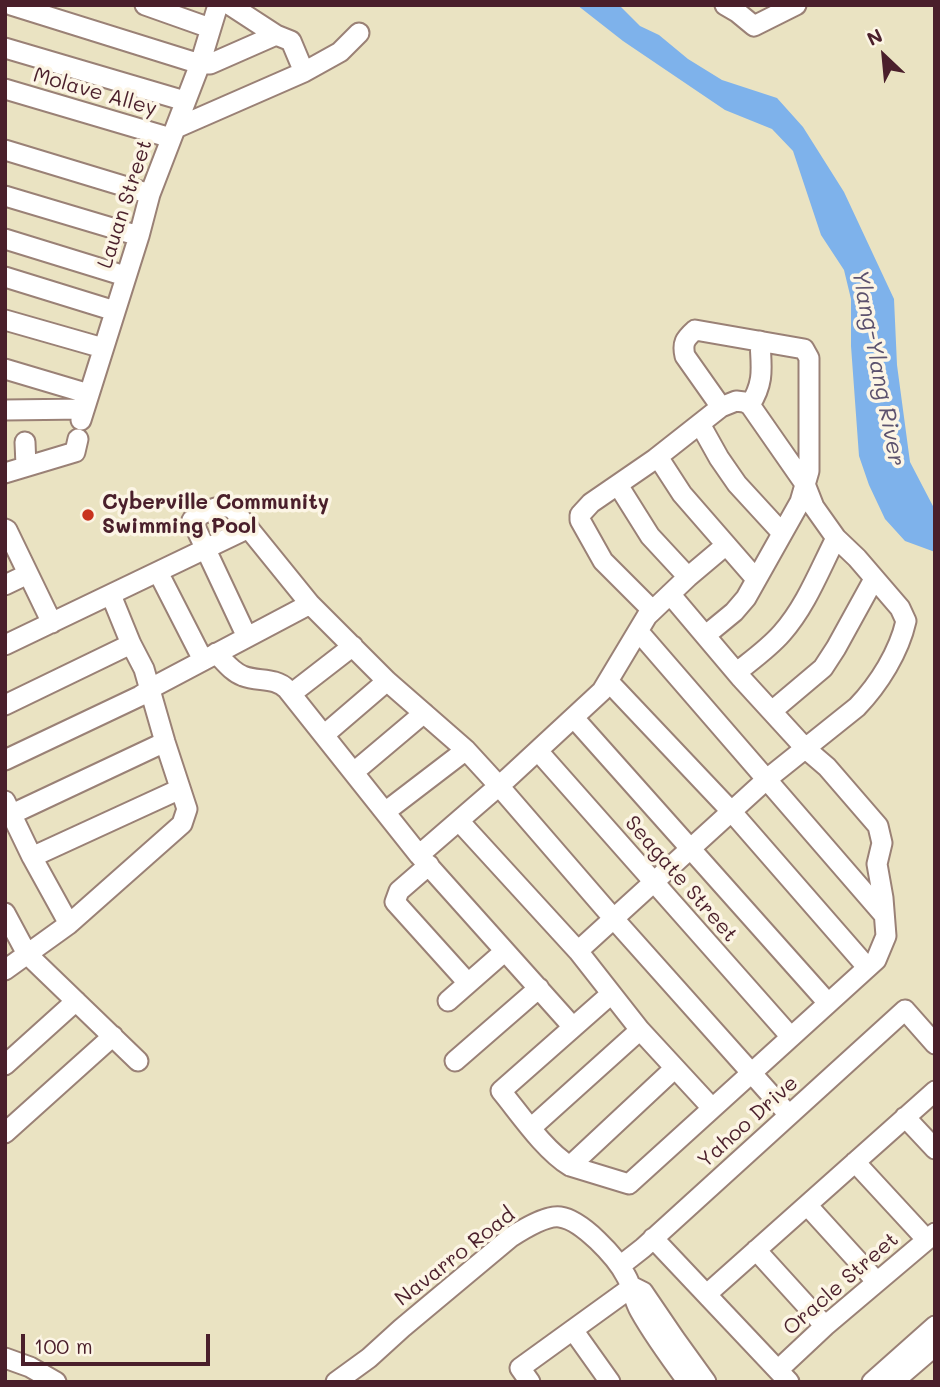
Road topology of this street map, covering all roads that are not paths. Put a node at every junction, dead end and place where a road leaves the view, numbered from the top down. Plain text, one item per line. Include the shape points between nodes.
1 (11, 5) edge
2 (145, 5) edge
3 (218, 5) edge
4 (230, 5) edge
5 (796, 5) edge
6 (735, 8) edge
7 (211, 28) junction
8 (359, 33) dead end
9 (276, 35) junction
10 (5, 48) edge
11 (200, 64) junction
12 (304, 72) junction
13 (5, 89) edge
14 (186, 101) junction
15 (174, 133) junction
16 (5, 150) edge
17 (150, 194) junction
18 (5, 196) edge
19 (139, 236) junction
20 (5, 239) edge
21 (125, 276) junction
22 (5, 277) edge
23 (115, 311) junction
24 (5, 320) edge
25 (760, 341) junction
26 (103, 348) junction
27 (5, 369) edge
28 (750, 405) junction
29 (721, 407) junction
30 (5, 410) edge
31 (83, 416) junction
32 (700, 424) junction
33 (25, 442) dead end
34 (658, 457) junction
35 (26, 466) junction
36 (5, 472) edge
37 (805, 484) junction
38 (618, 485) junction
39 (249, 528) junction
40 (5, 529) edge
41 (782, 533) junction
42 (836, 538) junction
43 (726, 545) junction
44 (204, 550) junction
45 (158, 572) junction
46 (28, 574) junction
47 (688, 577) junction
48 (756, 579) junction
49 (874, 579) junction
50 (5, 585) edge
51 (111, 594) junction
52 (670, 594) junction
53 (310, 604) junction
54 (652, 610) junction
55 (52, 623) junction
56 (638, 631) junction
57 (706, 635) junction
58 (247, 637) junction
59 (5, 645) edge
60 (131, 645) junction
61 (353, 646) junction
62 (210, 657) junction
63 (737, 672) junction
64 (387, 681) junction
65 (608, 681) junction
66 (149, 691) junction
67 (291, 694) junction
68 (5, 705) edge
69 (772, 711) junction
70 (425, 713) junction
71 (574, 718) junction
72 (324, 735) junction
73 (164, 741) junction
74 (806, 749) junction
75 (466, 750) junction
76 (538, 751) junction
77 (5, 761) edge
78 (354, 772) junction
79 (766, 779) junction
80 (499, 786) junction
81 (180, 789) junction
82 (8, 808) edge
83 (732, 811) junction
84 (386, 812) junction
85 (459, 821) junction
86 (691, 849) junction
87 (32, 858) junction
88 (424, 860) junction
89 (654, 883) junction
90 (5, 913) edge
91 (884, 915) junction
92 (614, 919) junction
93 (69, 924) junction
94 (505, 951) junction
95 (578, 951) junction
96 (27, 954) junction
97 (867, 967) junction
98 (5, 970) edge
99 (468, 982) junction
100 (538, 988) junction
101 (611, 994) junction
102 (76, 1001) junction
103 (448, 1001) dead end
104 (828, 1003) junction
105 (573, 1027) junction
106 (640, 1030) junction
107 (113, 1036) junction
108 (791, 1037) junction
109 (935, 1044) edge
110 (138, 1061) dead end
111 (455, 1061) dead end
112 (5, 1065) edge
113 (675, 1068) junction
114 (751, 1073) junction
115 (935, 1091) edge
116 (712, 1108) junction
117 (789, 1115) junction
118 (905, 1117) junction
119 (531, 1128) junction
120 (5, 1133) edge
121 (935, 1149) edge
122 (855, 1162) junction
123 (570, 1166) junction
124 (807, 1205) junction
125 (931, 1236) edge
126 (653, 1238) junction
127 (756, 1250) junction
128 (620, 1266) junction
129 (877, 1282) junction
130 (632, 1287) junction
131 (707, 1294) junction
132 (825, 1326) junction
133 (935, 1326) edge
134 (573, 1330) junction
135 (935, 1346) edge
136 (5, 1357) edge
137 (783, 1376) edge
138 (56, 1382) edge
139 (336, 1382) edge
140 (530, 1382) edge
141 (610, 1382) edge
142 (688, 1382) edge
143 (706, 1382) edge
144 (872, 1382) edge
145 (893, 1382) edge

1 - 11 street
2 - 7 street
3 - 7 street, Lauan Street
4 - 9 street
5 - 6 street via 754,26
7 - 11 street, Lauan Street
8 - 12 street via 340,52
9 - 11 street via 210,64
9 - 12 street via 291,41
10 - 14 street
11 - 14 street, Lauan Street
12 - 15 street
13 - 15 street, Molave Alley
14 - 15 street, Lauan Street
15 - 17 street, Lauan Street
16 - 17 street
17 - 19 street, Lauan Street
18 - 19 street
19 - 21 street, Lauan Street
20 - 21 street
21 - 23 street, Lauan Street
22 - 23 street
23 - 26 street, Lauan Street
24 - 26 street
25 - 28 street via 761,380
25 - 29 street via 702,330 684,342 685,356
25 - 37 street via 804,349 809,358 809,471
26 - 31 street, Lauan Street
27 - 31 street
28 - 29 street via 736,401
28 - 37 street
29 - 32 street
30 - 31 street
31 - 35 street via 75,452
32 - 34 street
32 - 41 street via 737,484
33 - 35 street
34 - 38 street
34 - 43 street via 682,494
35 - 36 street
37 - 41 street
37 - 42 street via 814,507
38 - 47 street via 650,536
38 - 54 street via 591,503 580,520 603,561
39 - 44 street
39 - 44 street via 233,509 218,506 192,520
39 - 53 street
40 - 46 street
41 - 48 street
42 - 49 street
42 - 63 street via 782,633
43 - 47 street
43 - 48 street
44 - 45 street
44 - 58 street
45 - 51 street
45 - 62 street
46 - 50 street
46 - 55 street
47 - 52 street
48 - 57 street via 734,612
49 - 69 street via 823,668
49 - 74 street via 903,614 904,632 870,694
51 - 55 street
51 - 60 street
52 - 54 street
52 - 57 street
53 - 58 street
53 - 61 street
54 - 56 street
55 - 59 street
56 - 65 street
56 - 79 street
57 - 63 street
58 - 62 street
60 - 66 street
60 - 68 street
61 - 64 street
61 - 67 street
62 - 66 street
62 - 67 street via 243,676 277,681
63 - 69 street
64 - 70 street
64 - 72 street
65 - 71 street
65 - 83 street
66 - 73 street
66 - 77 street
67 - 72 street
69 - 74 street
70 - 75 street
70 - 78 street
71 - 76 street
71 - 86 street
72 - 78 street
73 - 81 street
73 - 82 street
74 - 79 street
74 - 91 street via 878,826 882,843 877,864
75 - 80 street
75 - 84 street
76 - 80 street
76 - 89 street, Seagate Street
78 - 84 street
79 - 83 street
79 - 91 street
80 - 85 street
80 - 92 street
81 - 87 street
81 - 93 street via 187,809 182,824
82 - 87 street
83 - 86 street
83 - 97 street
84 - 88 street
85 - 88 street
85 - 95 street
86 - 89 street
86 - 104 street
87 - 93 street
88 - 94 street
88 - 99 street via 395,902
89 - 92 street
89 - 108 street, Seagate Street
90 - 96 street
91 - 97 street via 886,936 876,960
92 - 95 street
92 - 114 street
93 - 96 street
94 - 99 street
94 - 100 street
95 - 101 street
96 - 98 street
96 - 102 street
97 - 104 street
99 - 103 street
100 - 105 street
100 - 111 street
101 - 105 street
101 - 106 street
102 - 107 street
102 - 112 street
104 - 108 street
105 - 119 street via 501,1091
106 - 113 street
106 - 119 street
107 - 110 street
107 - 120 street
108 - 114 street
109 - 117 street, Yahoo Drive via 905,1010
113 - 116 street
113 - 123 street
114 - 116 street
114 - 117 street
115 - 118 street
116 - 123 street via 629,1184
117 - 126 street, Yahoo Drive
118 - 121 street
118 - 122 street
119 - 123 street
122 - 124 street
122 - 125 street
124 - 127 street
124 - 129 street
125 - 129 street, Oracle Street
126 - 128 street, Yahoo Drive
126 - 131 street
127 - 131 street
127 - 132 street
128 - 130 street, Navarro Road
128 - 139 street, Navarro Road via 574,1222 549,1218 511,1237
129 - 132 street, Oracle Street
130 - 134 street
130 - 142 street via 646,1322
130 - 143 street via 643,1292
131 - 137 street
132 - 137 street, Oracle Street
133 - 144 street
134 - 140 street via 520,1368
134 - 141 street
135 - 145 street
136 - 138 street

